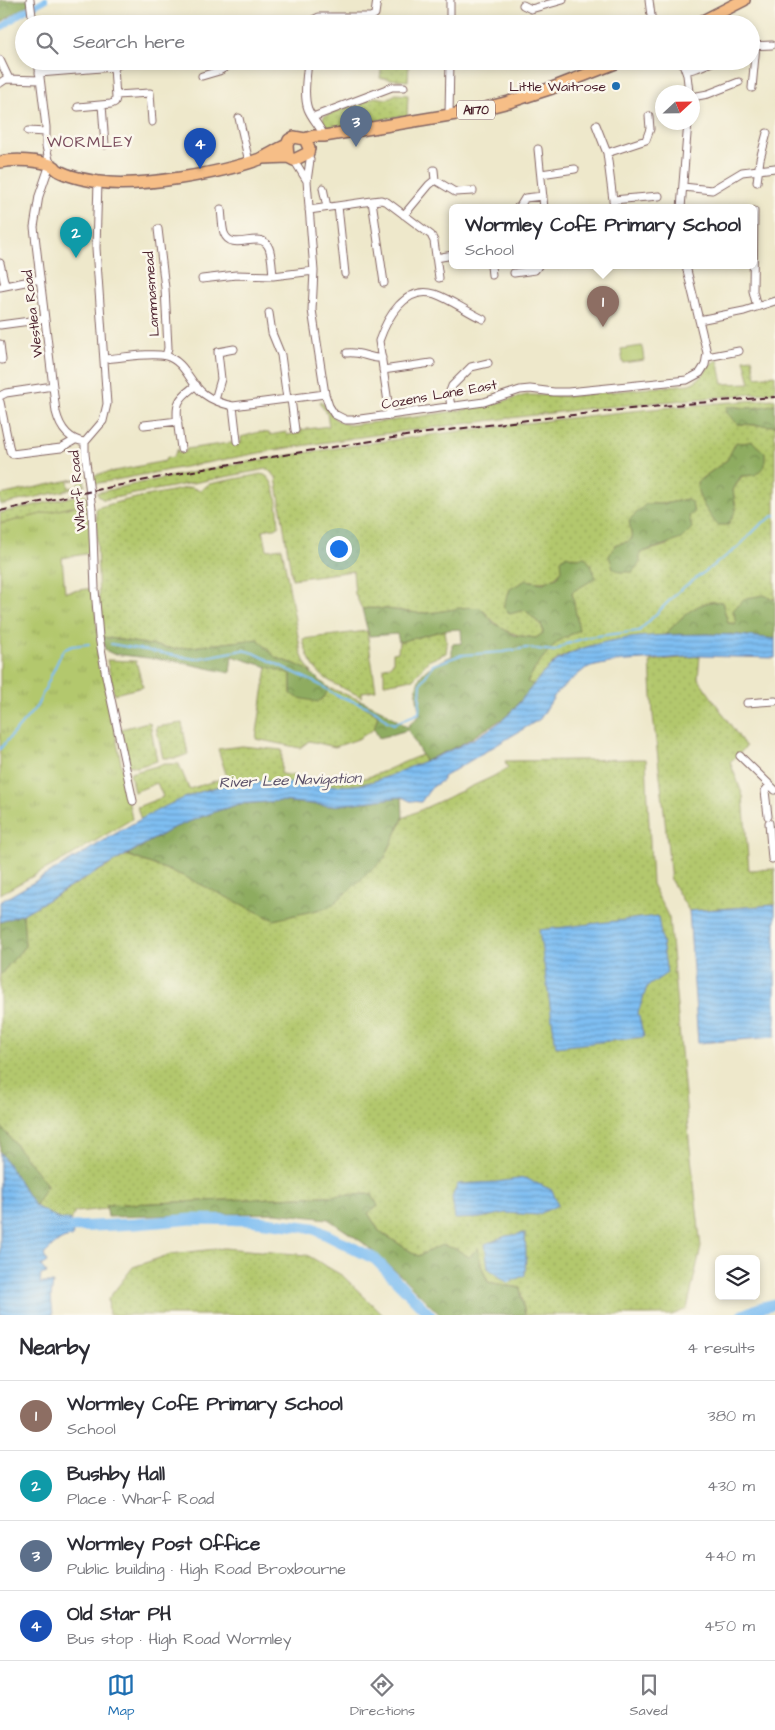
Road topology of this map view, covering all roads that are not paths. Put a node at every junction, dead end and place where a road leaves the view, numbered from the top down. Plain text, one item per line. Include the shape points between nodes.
1 (30, 0) edge
2 (377, 0) edge
3 (450, 0) edge
4 (563, 0) edge
5 (649, 0) edge
6 (744, 0) edge
7 (523, 5) dead end
8 (32, 15) edge
9 (374, 15) edge
10 (450, 15) edge
11 (651, 15) edge
12 (715, 15) edge
13 (772, 45) dead end
14 (760, 46) edge
15 (0, 60) edge
16 (39, 70) edge
17 (92, 70) edge
18 (114, 70) edge
19 (221, 70) edge
20 (308, 70) edge
21 (450, 70) edge
22 (598, 70) edge
23 (690, 70) edge
24 (753, 70) edge
25 (686, 71) joint
26 (202, 76) dead end
27 (40, 77) junction
28 (9, 79) junction
29 (739, 82) dead end
30 (0, 83) edge
31 (688, 85) edge
32 (404, 87) dead end
33 (752, 88) dead end
34 (116, 95) junction
35 (700, 96) edge
36 (102, 105) junction
37 (78, 107) dead end
38 (449, 115) junction
39 (649, 116) dead end
40 (239, 118) dead end
41 (315, 120) junction
42 (152, 122) dead end
43 (596, 125) dead end
44 (687, 130) edge
45 (28, 131) dead end
46 (46, 132) junction
47 (767, 133) dead end
48 (312, 142) junction
49 (105, 145) dead end
50 (287, 145) junction
51 (46, 146) junction
52 (538, 149) dead end
53 (607, 153) junction
54 (262, 158) junction
55 (291, 158) junction
56 (250, 162) junction
57 (0, 163) edge
58 (50, 168) junction
59 (775, 168) edge
60 (575, 169) dead end
61 (759, 169) junction
62 (434, 170) dead end
63 (541, 174) junction
64 (435, 180) junction
65 (98, 182) junction
66 (307, 182) junction
67 (757, 182) dead end
68 (683, 187) junction
69 (323, 188) dead end
70 (473, 192) dead end
71 (543, 196) junction
72 (659, 196) dead end
73 (613, 200) junction
74 (372, 201) junction
75 (522, 204) edge
76 (544, 204) edge
77 (614, 204) edge
78 (681, 204) edge
79 (338, 206) junction
80 (327, 208) junction
81 (221, 209) dead end
82 (309, 210) junction
83 (404, 215) junction
84 (158, 229) dead end
85 (449, 256) edge
86 (436, 258) junction
87 (0, 263) edge
88 (491, 269) edge
89 (536, 269) edge
90 (687, 269) edge
91 (753, 269) edge
92 (314, 271) junction
93 (514, 272) dead end
94 (345, 274) dead end
95 (492, 275) dead end
96 (273, 276) junction
97 (439, 278) dead end
98 (40, 279) junction
99 (202, 279) dead end
100 (384, 283) dead end
101 (2, 286) edge
102 (775, 301) edge
103 (757, 307) junction
104 (269, 313) dead end
105 (45, 319) junction
106 (483, 319) dead end
107 (699, 320) junction
108 (0, 325) edge
109 (0, 344) edge
110 (234, 349) dead end
111 (739, 351) dead end
112 (348, 353) dead end
113 (166, 356) junction
114 (382, 358) junction
115 (707, 358) junction
116 (104, 359) junction
117 (2, 360) dead end
118 (431, 363) dead end
119 (488, 364) dead end
120 (383, 370) junction
121 (196, 385) junction
122 (53, 386) junction
123 (325, 394) junction
124 (0, 396) edge
125 (289, 399) junction
126 (215, 400) junction
127 (0, 402) edge
128 (233, 406) junction
129 (451, 407) junction
130 (390, 416) junction
131 (178, 421) junction
132 (144, 425) dead end
133 (295, 430) dead end
134 (74, 440) junction
135 (237, 441) dead end
136 (85, 442) junction
137 (181, 448) dead end
138 (775, 701) edge
139 (747, 703) dead end
140 (740, 756) dead end
141 (773, 788) edge
142 (133, 801) dead end
143 (773, 836) edge
144 (772, 859) dead end

1 - 8 street
2 - 9 street
3 - 10 street
4 - 7 street via 531,8
5 - 11 street
6 - 12 main road
13 - 14 street
15 - 28 street
16 - 27 street
17 - 27 street
18 - 34 street
19 - 26 street
20 - 41 street via 306,101
21 - 38 street
22 - 38 main road, A1170 via 509,102
23 - 25 street
24 - 33 street
25 - 31 street
27 - 28 street
27 - 46 street
28 - 30 street
29 - 35 street
32 - 41 street via 392,87
34 - 36 street via 115,102
34 - 42 street via 150,93
36 - 37 street
36 - 49 street
38 - 48 main road, A1170
39 - 53 street via 650,130 646,140
40 - 56 street
41 - 48 street via 321,128
43 - 53 street
44 - 68 street
45 - 46 street
46 - 51 street
47 - 61 street
48 - 50 main road via 294,137
48 - 55 main road
48 - 66 street, Cozens Lane East
50 - 54 main road
50 - 55 main road
51 - 58 street
51 - 58 street, Westlea Road via 43,150
52 - 63 street
53 - 73 street
54 - 55 main road
54 - 56 main road
55 - 66 street, Cozens Lane East
56 - 65 main road via 144,183
57 - 58 main road via 9,160
58 - 65 main road
58 - 98 street, Westlea Road via 35,218
59 - 61 street
60 - 63 street
61 - 67 street
61 - 68 street via 742,172 712,190
62 - 64 street
63 - 71 street
64 - 70 street via 455,192
64 - 83 street
65 - 116 street, Wharf Road via 96,248
66 - 82 street, Cozens Lane East
68 - 78 street
69 - 80 street
71 - 75 street via 526,198
71 - 76 street
72 - 73 street
73 - 77 street
74 - 79 street
74 - 83 street via 384,201
74 - 100 street
79 - 80 street
79 - 94 street
80 - 82 street
81 - 96 street via 224,232 229,240 259,240 267,245
82 - 92 street, Cozens Lane East
83 - 86 street via 431,235
84 - 113 street, Lammasmead via 165,288
85 - 86 street
86 - 97 street
87 - 101 street
88 - 95 street
89 - 93 street
90 - 107 street
91 - 103 street
92 - 96 street
92 - 123 street, Cozens Lane East via 312,310
96 - 99 street via 236,275
98 - 101 street
98 - 105 street, Westlea Road
102 - 103 street
103 - 107 street
104 - 125 street
105 - 108 street
105 - 122 street, Westlea Road
106 - 114 street via 435,294 411,296 399,304 382,332 379,341
107 - 115 street
109 - 117 street
110 - 126 street via 218,352 221,379
111 - 115 street
112 - 114 street
113 - 116 street, Lammasmead
113 - 121 street, Lammasmead via 178,362
114 - 120 street
115 - 129 street, Cozens Lane East via 700,373 687,380 568,392 520,390 484,402
116 - 136 street, Wharf Road via 106,410 103,421
118 - 120 street
119 - 129 street via 471,367 452,386 449,394
120 - 130 street
121 - 126 street, Lammasmead
121 - 131 street via 179,402
122 - 124 street
122 - 134 street, Westlea Road via 60,423
123 - 125 street, Lammasmead
123 - 130 street, Cozens Lane East via 332,411 346,420
125 - 128 street, Lammasmead
125 - 133 street
126 - 128 street, Lammasmead
127 - 134 street via 12,454 61,448
128 - 135 street
129 - 130 street, Cozens Lane East
131 - 132 street
131 - 137 street
134 - 136 street
136 - 142 street, Wharf Road via 100,637
138 - 139 street
140 - 141 street
141 - 143 street via 765,791
143 - 144 street

